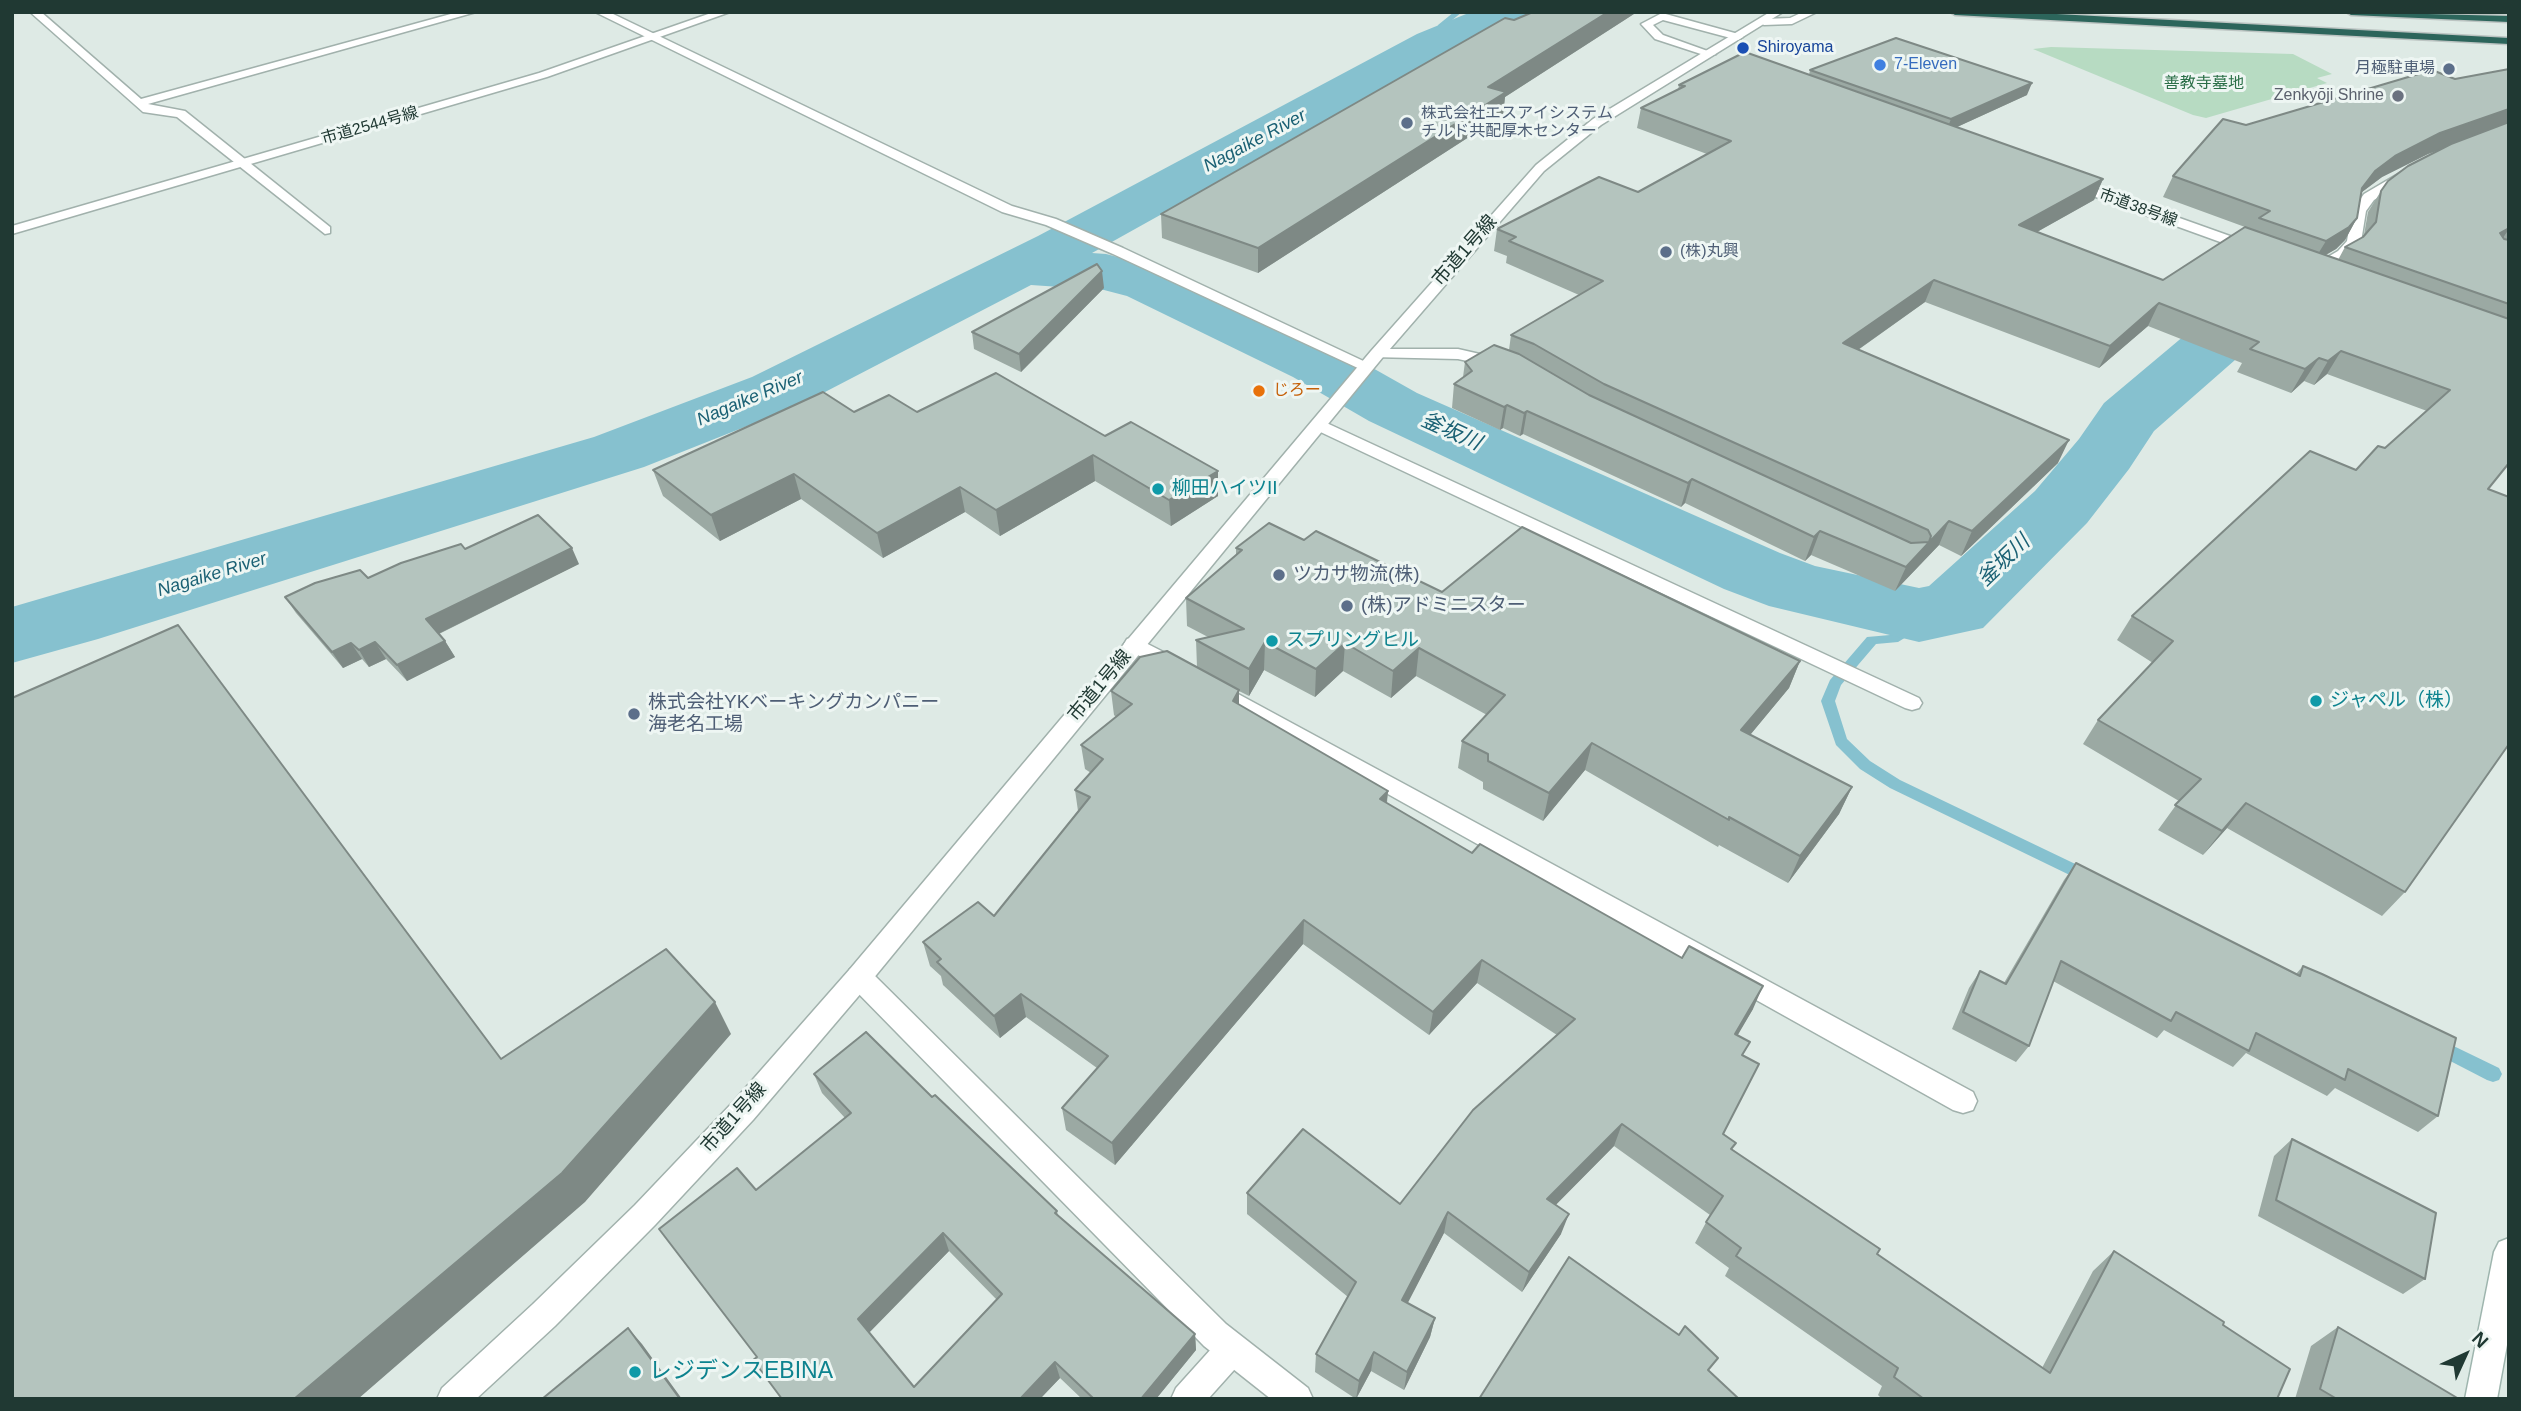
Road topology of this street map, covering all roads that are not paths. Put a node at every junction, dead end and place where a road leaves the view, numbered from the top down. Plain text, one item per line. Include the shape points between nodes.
1 (35, 12) edge
2 (471, 12) edge
3 (600, 12) edge
4 (725, 12) edge
5 (1778, 12) edge
6 (1955, 12) edge
7 (2351, 12) edge
8 (1809, 15) edge
9 (2509, 19) edge
10 (1764, 22) junction
11 (1738, 37) junction
12 (654, 39) junction
13 (2509, 41) edge
14 (1711, 54) junction
15 (1731, 60) edge
16 (139, 103) junction
17 (242, 164) junction
18 (2422, 165) edge
19 (2063, 180) edge
20 (12, 230) edge
21 (325, 230) dead end
22 (2263, 253) edge
23 (2328, 275) edge
24 (1367, 365) junction
25 (1514, 369) edge
26 (1318, 424) junction
27 (1135, 645) junction
28 (1912, 703) dead end
29 (859, 977) junction
30 (1963, 1101) dead end
31 (2509, 1252) edge
32 (1232, 1349) junction
33 (453, 1399) edge
34 (1187, 1399) edge
35 (1297, 1399) edge
36 (2481, 1399) edge

1 - 16 street
2 - 16 street
3 - 12 street
4 - 12 street, 市道2544号線
5 - 10 street, 市道1号線
6 - 13 highway
7 - 9 highway
8 - 10 street
10 - 11 street, 市道1号線
11 - 14 street, 市道1号線
11 - 14 street via 1662,16 1646,24 1658,37
12 - 17 street, 市道2544号線
12 - 24 street via 1007,209 1112,248
14 - 15 street
14 - 24 street, 市道1号線 via 1597,122 1540,168
16 - 17 street via 147,109 181,114
17 - 20 street, 市道2544号線
17 - 21 street
18 - 23 street via 2369,197 2359,211 2354,242 2343,254 2307,269
19 - 22 street, 市道38号線
24 - 25 street via 1458,354
24 - 26 street, 市道1号線
26 - 27 street, 市道1号線
26 - 28 street
27 - 29 street, 市道1号線
27 - 30 street
29 - 32 street
29 - 33 street, 市道1号線 via 645,1215
31 - 36 street
32 - 34 street
32 - 35 street

